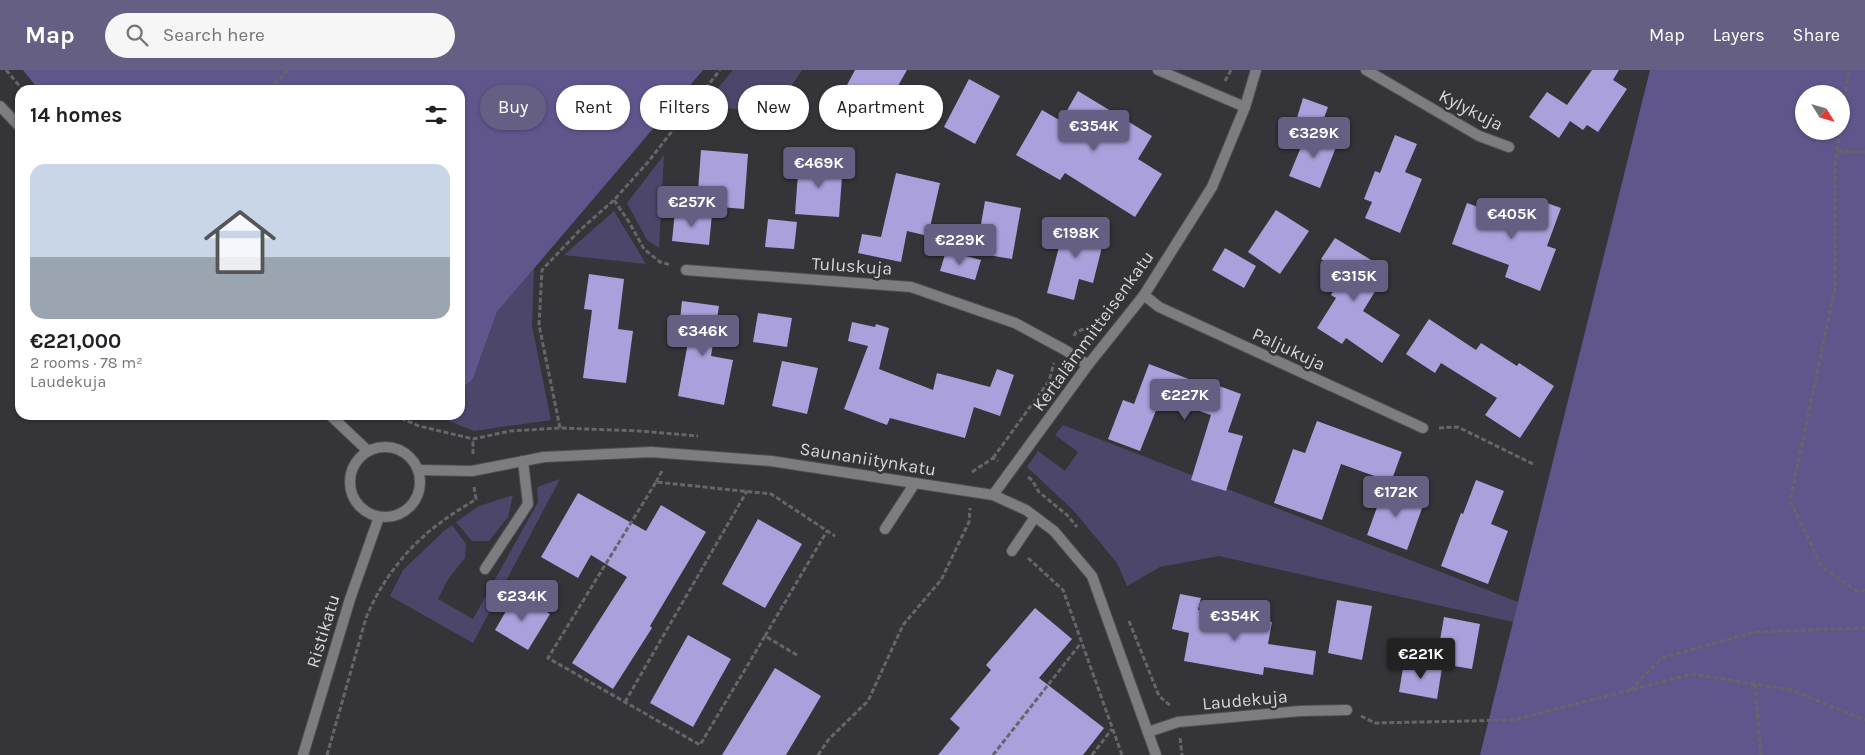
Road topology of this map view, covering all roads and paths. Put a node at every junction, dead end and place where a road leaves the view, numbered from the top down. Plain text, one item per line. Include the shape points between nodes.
1 (6, 70) edge
2 (288, 70) edge
3 (720, 70) edge
4 (1158, 70) edge
5 (1231, 70) edge
6 (1256, 70) edge
7 (1366, 70) edge
8 (1849, 70) edge
9 (19, 85) edge
10 (274, 85) edge
11 (1847, 85) edge
12 (1221, 96) junction
13 (0, 106) edge
14 (1245, 107) junction
15 (15, 122) edge
16 (1839, 140) edge
17 (1510, 147) dead end
18 (1837, 151) junction
19 (1865, 152) edge
20 (614, 200) junction
21 (686, 270) joint
22 (1136, 272) dead end
23 (1144, 295) junction
24 (1065, 350) junction
25 (1088, 365) junction
26 (335, 420) edge
27 (406, 420) edge
28 (560, 428) dead end
29 (1423, 428) joint
30 (368, 451) junction
31 (993, 458) dead end
32 (523, 461) junction
33 (1533, 464) dead end
34 (419, 470) junction
35 (472, 471) junction
36 (973, 472) dead end
37 (915, 483) junction
38 (746, 492) junction
39 (970, 492) junction
40 (993, 496) junction
41 (379, 517) junction
42 (1035, 517) junction
43 (885, 529) dead end
44 (827, 531) junction
45 (836, 536) dead end
46 (1013, 548) joint
47 (484, 569) dead end
48 (1865, 590) edge
49 (1865, 628) edge
50 (765, 636) junction
51 (1081, 642) junction
52 (797, 656) dead end
53 (1755, 684) junction
54 (1629, 690) junction
55 (625, 702) junction
56 (1347, 710) joint
57 (1865, 720) edge
58 (1113, 729) junction
59 (1148, 732) junction
60 (303, 755) edge
61 (327, 755) edge
62 (818, 755) edge
63 (993, 755) edge
64 (1092, 755) edge
65 (1122, 755) edge
66 (1156, 755) edge
67 (1761, 755) edge

1 - 9 path
2 - 10 path
3 - 20 path
4 - 12 street
5 - 12 path
6 - 14 street, Kertalämmitteisenkatu
7 - 17 street, Kylykuja via 1479,136
8 - 11 path
12 - 14 street
13 - 15 street
14 - 23 street, Kertalämmitteisenkatu via 1212,187
16 - 18 path
18 - 19 path
18 - 48 path via 1834,164 1835,288 1790,501 1822,567 1857,591
20 - 21 path via 644,249 660,262
20 - 28 path via 542,270 539,325
21 - 24 street, Tuluskuja via 911,287 1015,323
22 - 24 path via 1096,324 1076,332
23 - 25 street, Kertalämmitteisenkatu
23 - 29 street, Paljukuja via 1159,307
24 - 25 street, Tuluskuja
24 - 31 path via 1052,365 1049,381
25 - 40 street, Kertalämmitteisenkatu
26 - 30 street
27 - 35 path via 473,440
29 - 33 path via 1458,427
30 - 34 street via 384,447 401,450 412,458
30 - 41 street via 355,464 351,488 359,506
32 - 35 street, Saunaniitynkatu
32 - 37 street, Saunaniitynkatu via 544,457 651,452 771,461
32 - 47 street via 528,504
34 - 35 street, Saunaniitynkatu
34 - 41 street via 421,482 417,499 409,508 391,517
35 - 61 path via 476,499 438,524 399,560 374,600
36 - 39 path
37 - 39 street, Saunaniitynkatu
37 - 43 street
38 - 44 path via 771,494
38 - 55 path
38 - 55 path via 656,482 548,658
39 - 40 street, Saunaniitynkatu
39 - 62 path via 969,522 941,580 903,625 868,701
40 - 42 street, Saunaniitynkatu
41 - 60 street, Ristikatu via 350,599
42 - 46 street
42 - 59 street, Saunaniitynkatu via 1054,531 1092,576
44 - 45 path
44 - 50 path
46 - 51 path via 1063,590
49 - 54 path via 1755,632 1662,658
50 - 52 path
50 - 55 path via 700,745
51 - 58 path
51 - 63 path
53 - 54 path via 1692,674
53 - 57 path via 1791,690
53 - 67 path
54 - 56 path via 1514,720 1375,722
56 - 59 street, Laudekuja via 1178,722
58 - 64 path
58 - 65 path
59 - 66 street, Saunaniitynkatu

